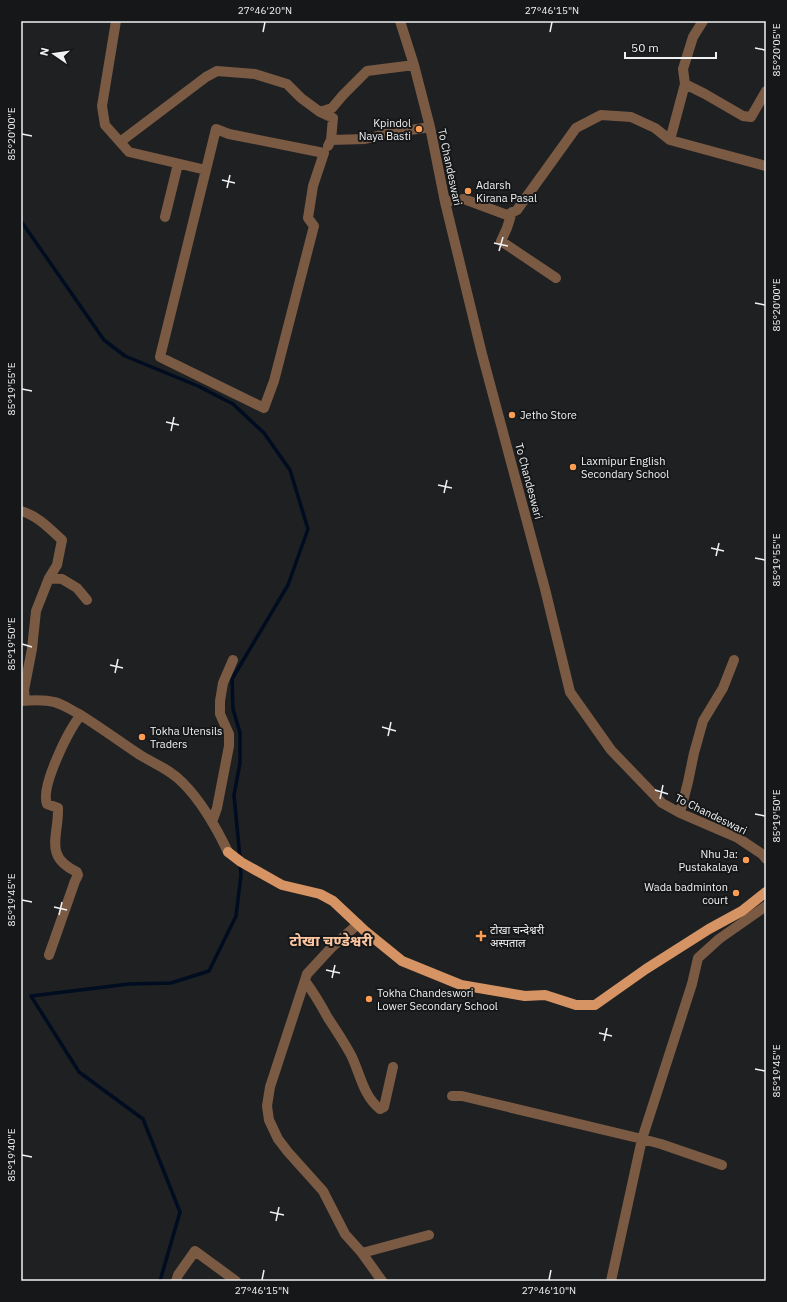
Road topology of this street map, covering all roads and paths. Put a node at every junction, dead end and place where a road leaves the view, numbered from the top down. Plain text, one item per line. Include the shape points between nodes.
1 (116, 21) edge
2 (400, 21) edge
3 (703, 21) edge
4 (414, 65) junction
5 (685, 84) junction
6 (766, 91) edge
7 (320, 112) junction
8 (430, 127) junction
9 (331, 140) junction
10 (670, 140) junction
11 (120, 142) junction
12 (324, 153) junction
13 (178, 164) junction
14 (766, 166) edge
15 (206, 170) junction
16 (445, 202) junction
17 (512, 212) junction
18 (165, 217) dead end
19 (556, 278) dead end
20 (21, 511) edge
21 (49, 578) junction
22 (87, 600) dead end
23 (232, 660) dead end
24 (734, 660) dead end
25 (23, 701) edge
26 (81, 716) junction
27 (680, 813) junction
28 (212, 822) junction
29 (228, 852) joint
30 (766, 859) edge
31 (766, 892) edge
32 (766, 906) edge
33 (358, 924) junction
34 (49, 956) dead end
35 (305, 981) junction
36 (393, 1067) dead end
37 (452, 1096) dead end
38 (642, 1139) junction
39 (722, 1165) dead end
40 (430, 1235) dead end
41 (362, 1253) junction
42 (176, 1281) edge
43 (236, 1281) edge
44 (382, 1281) edge
45 (611, 1281) edge

1 - 11 street via 102,106 105,125
2 - 4 street, To Chandeswari
3 - 5 street via 693,37 683,69
4 - 7 street via 367,71 332,108
4 - 8 street, To Chandeswari
5 - 6 street via 743,116 751,117
5 - 10 street
7 - 9 street via 333,118
7 - 11 street via 287,84 255,74 218,71 206,77
8 - 9 street via 365,139
8 - 16 street, To Chandeswari
9 - 12 street
10 - 14 street
10 - 17 street via 654,128 631,117 601,115 576,128 517,210
11 - 13 street via 129,152
12 - 15 street via 229,134 216,129
12 - 15 street via 313,186 308,218 314,226 274,381 264,408 160,357
13 - 15 street
13 - 18 street
16 - 17 street via 464,200 507,215
16 - 27 street, To Chandeswari via 570,692 611,750 662,803
17 - 19 street via 501,241
20 - 21 street via 41,521 62,540 57,565
21 - 22 street via 62,579 77,588
21 - 25 street via 36,611
23 - 28 street via 223,683 220,701 220,714 229,734 229,746
24 - 27 street via 723,688 703,721
25 - 26 street via 54,701
26 - 28 street via 176,776 185,784
26 - 34 street via 74,723 52,772 46,798 47,804 58,808 54,839 58,857 78,875
27 - 30 street, To Chandeswari via 738,838
28 - 29 street
29 - 33 main road via 282,885 320,894 333,901
31 - 33 main road via 742,911 646,968 595,1005 576,1005 545,995 525,996 461,985 402,961
32 - 38 street via 719,939 698,958
33 - 35 street via 307,974
35 - 36 street via 351,1057 368,1094 380,1109 384,1107
35 - 41 street via 270,1087 268,1120 288,1152 324,1191 345,1234
37 - 38 street via 462,1096
38 - 39 street
38 - 45 street
40 - 41 street
41 - 44 street
42 - 43 street via 195,1250

